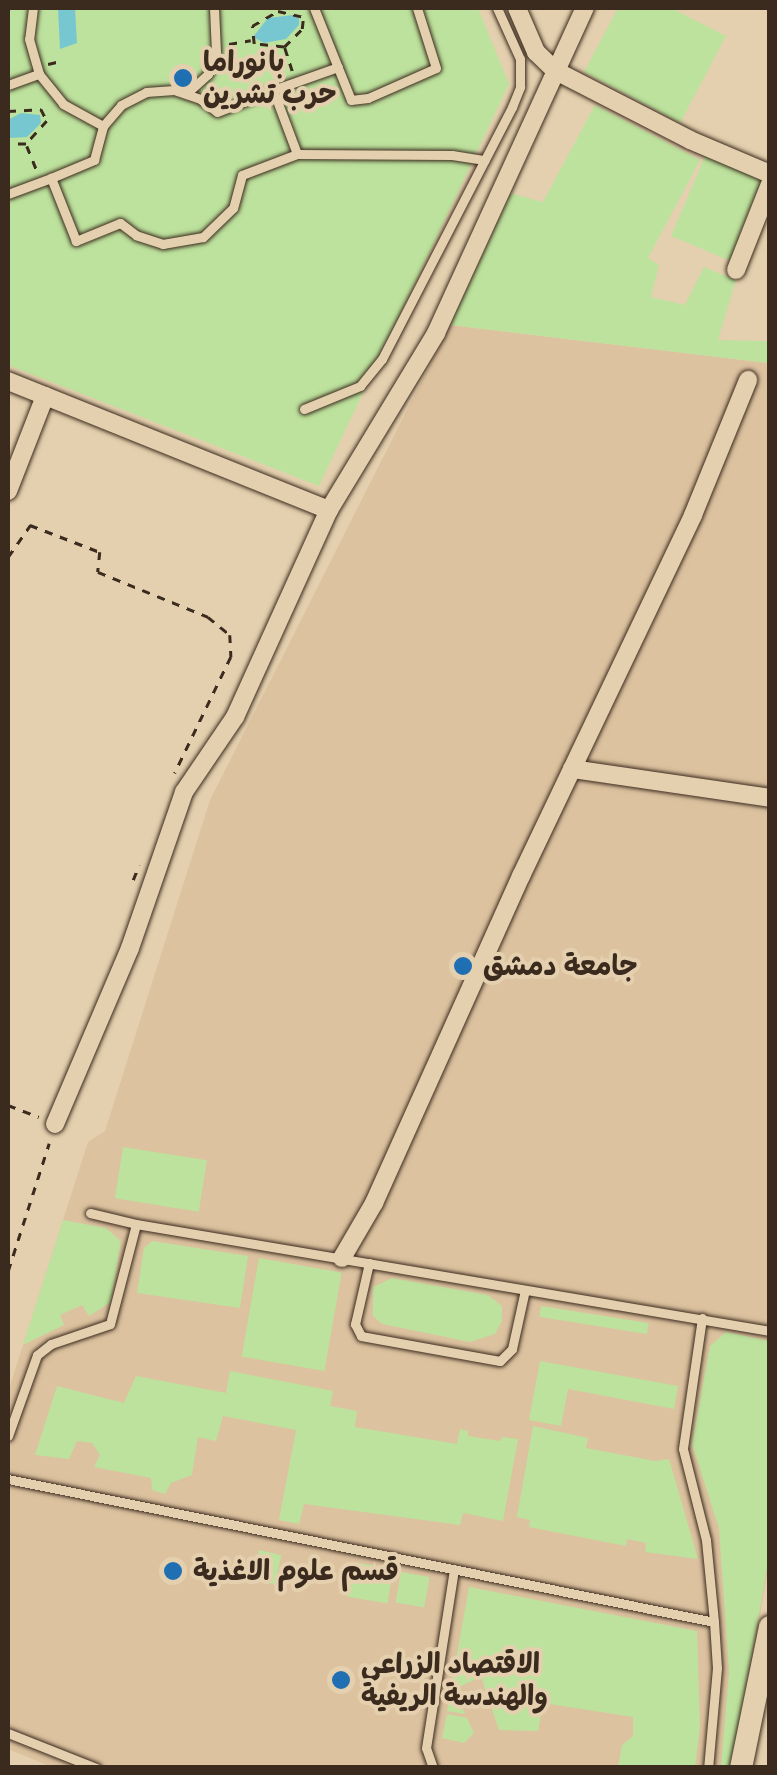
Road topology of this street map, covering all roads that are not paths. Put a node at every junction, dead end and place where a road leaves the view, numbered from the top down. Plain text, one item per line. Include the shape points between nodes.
1 (33, 8) edge
2 (214, 8) edge
3 (417, 8) edge
4 (497, 8) edge
5 (517, 8) edge
6 (586, 8) edge
7 (315, 10) edge
8 (338, 67) junction
9 (556, 72) junction
10 (39, 74) junction
11 (8, 85) edge
12 (273, 90) junction
13 (187, 93) junction
14 (103, 126) junction
15 (297, 154) junction
16 (485, 160) junction
17 (770, 174) edge
18 (46, 180) junction
19 (770, 184) edge
20 (8, 194) edge
21 (736, 270) dead end
22 (748, 380) dead end
23 (8, 382) edge
24 (45, 396) junction
25 (304, 408) dead end
26 (8, 492) edge
27 (329, 510) junction
28 (572, 769) junction
29 (770, 798) edge
30 (56, 1124) road end
31 (90, 1213) dead end
32 (136, 1224) junction
33 (342, 1258) junction
34 (369, 1263) junction
35 (524, 1290) junction
36 (702, 1318) junction
37 (770, 1331) edge
38 (8, 1436) edge
39 (8, 1479) edge
40 (454, 1569) junction
41 (714, 1622) junction
42 (770, 1627) edge
43 (8, 1733) edge
44 (96, 1768) edge
45 (433, 1768) edge
46 (708, 1768) edge
47 (740, 1768) edge

1 - 10 lane via 30,38
2 - 13 lane via 216,47 208,74
3 - 8 lane via 436,61 432,74 351,100
4 - 16 lane via 522,75
5 - 9 street via 536,52
6 - 9 street
7 - 8 lane
8 - 12 lane
9 - 17 street
9 - 27 street via 436,333
10 - 11 lane
10 - 14 lane via 63,104
12 - 13 lane via 217,112
12 - 15 lane
13 - 14 lane via 133,97
14 - 18 lane via 94,160
15 - 16 lane
15 - 18 lane via 242,176 225,220 203,237 177,244 149,241 120,223 76,240
16 - 25 lane via 382,359 360,386
18 - 20 lane
19 - 21 street
22 - 28 street via 693,515
23 - 24 street
24 - 26 street
24 - 27 street
27 - 30 street via 235,717 184,792 130,948
28 - 29 street
28 - 33 street via 374,1203
31 - 32 lane
32 - 33 lane
32 - 38 lane via 110,1324 37,1354
33 - 34 lane
34 - 35 lane
34 - 35 lane via 355,1324 361,1336 500,1361 512,1349
35 - 36 lane
36 - 37 lane
36 - 41 lane via 683,1449 706,1540
39 - 40 lane
40 - 41 lane
40 - 45 lane via 426,1748
41 - 46 lane
42 - 47 street
43 - 44 lane

